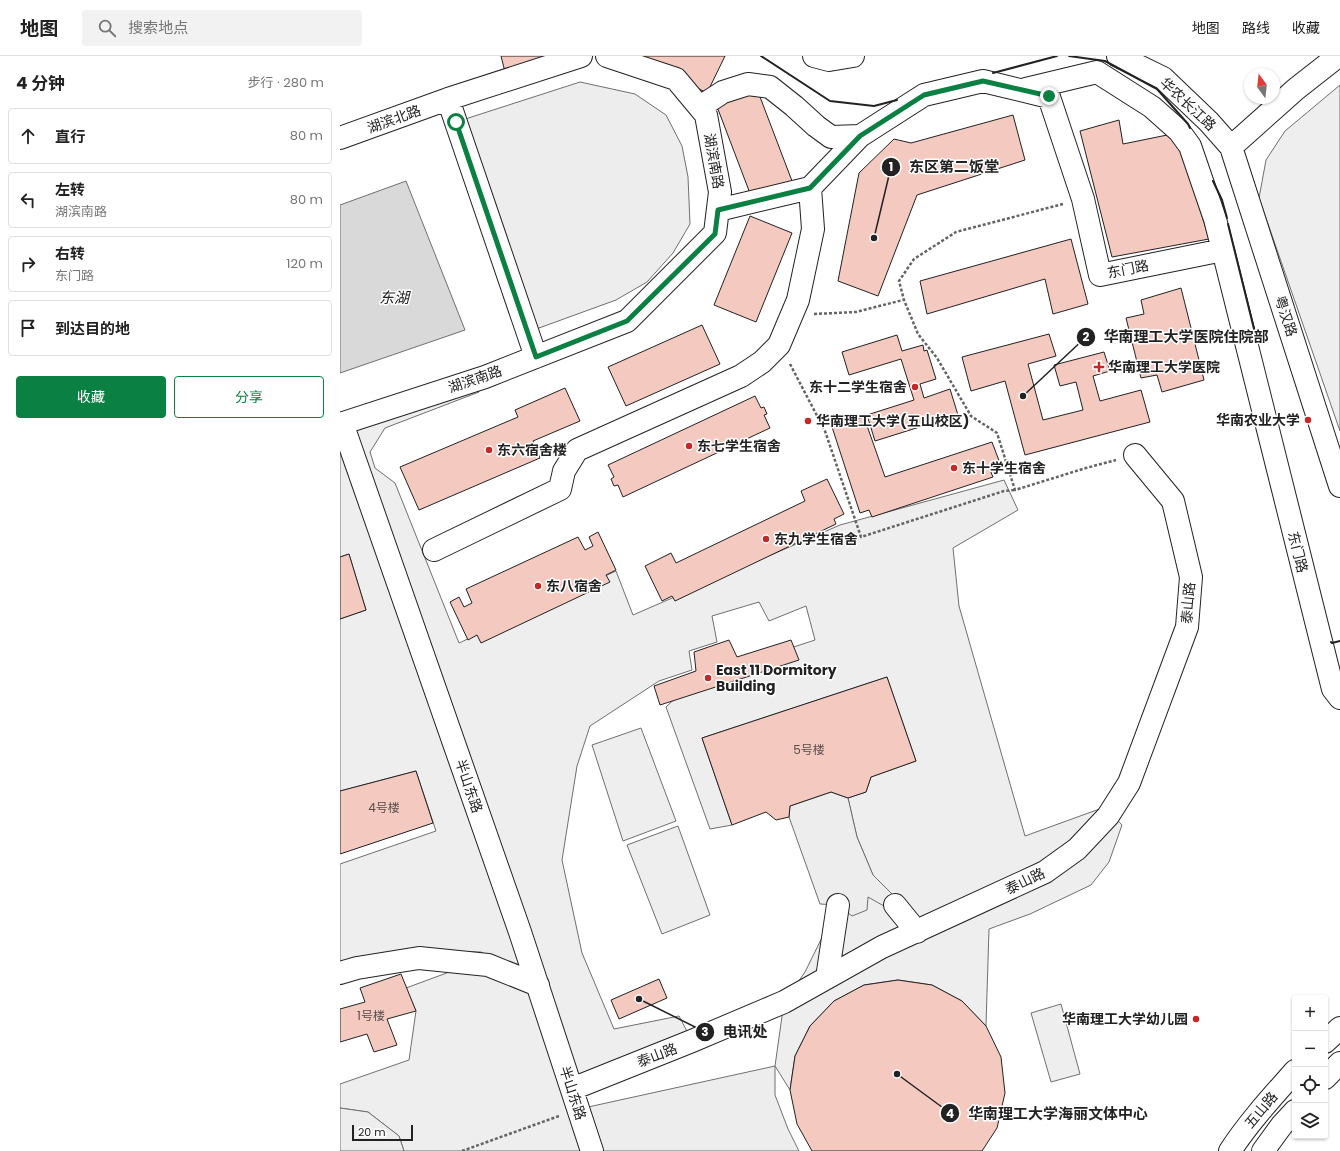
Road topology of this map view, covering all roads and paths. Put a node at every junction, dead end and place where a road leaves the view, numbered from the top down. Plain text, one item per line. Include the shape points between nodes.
1 (581, 56) edge
2 (607, 56) edge
3 (814, 56) edge
4 (853, 56) edge
5 (1118, 56) edge
6 (1338, 56) edge
7 (1021, 90) junction
8 (448, 99) junction
9 (700, 107) junction
10 (860, 136) junction
11 (340, 138) edge
12 (1231, 147) junction
13 (810, 188) junction
14 (1083, 199) junction
15 (718, 210) junction
16 (1223, 250) junction
17 (904, 300) junction
18 (792, 315) junction
19 (779, 344) junction
20 (536, 357) junction
21 (341, 424) edge
22 (1135, 455) joint
23 (1340, 486) edge
24 (1015, 490) junction
25 (434, 550) dead end
26 (1340, 698) edge
27 (838, 905) dead end
28 (895, 905) dead end
29 (917, 932) junction
30 (340, 973) edge
31 (827, 978) junction
32 (538, 985) junction
33 (1340, 1028) edge
34 (1328, 1039) edge
35 (1340, 1063) edge
36 (1292, 1074) edge
37 (1328, 1075) edge
38 (572, 1089) junction
39 (578, 1109) junction
40 (1292, 1114) edge
41 (462, 1151) edge
42 (592, 1151) edge
43 (1230, 1151) edge
44 (1263, 1151) edge

1 - 8 street
2 - 9 street, 湖滨南路 via 676,79
3 - 4 street via 829,60
5 - 12 street, 华农长江路 via 1163,78
6 - 12 street via 1296,89
7 - 10 street, 东门路 via 983,81 924,95
7 - 14 street, 东门路 via 1049,96
7 - 16 street via 1097,72 1152,107 1179,131 1190,146 1216,219
8 - 11 street, 湖滨北路
8 - 20 street
9 - 10 street via 723,92 748,84 770,87 831,137
9 - 15 street, 湖滨南路 via 706,115 720,192
10 - 13 street, 东门路
12 - 23 street, 粤汉路
13 - 15 street
13 - 18 street via 813,230 798,300
14 - 16 street, 东门路 via 1100,275
14 - 17 path via 956,232 914,259 899,281
15 - 20 street, 湖滨南路 via 715,234 627,321
16 - 26 street, 东门路 via 1333,689
17 - 18 path via 856,312
17 - 24 path via 918,334 937,358 971,416 997,434
18 - 19 street
19 - 24 path via 825,431 861,537 1004,491
19 - 25 street via 762,362 741,376 578,450 564,471 560,489
20 - 21 street, 湖滨南路 via 485,377
21 - 32 street, 半山东路
22 - 24 path
22 - 29 street, 泰山路 via 1173,501 1191,577 1187,627 1129,783 1108,816 1077,849 1045,872
27 - 31 street
28 - 29 street
29 - 31 street, 泰山路 via 882,947
30 - 32 street via 419,958 488,965
31 - 38 street, 泰山路 via 784,1002
32 - 38 street, 半山东路
33 - 34 street
35 - 37 street
36 - 43 street, 五山路 via 1266,1103
38 - 39 street, 半山东路
39 - 41 path
39 - 42 street, 半山东路
40 - 44 street, 五山路

